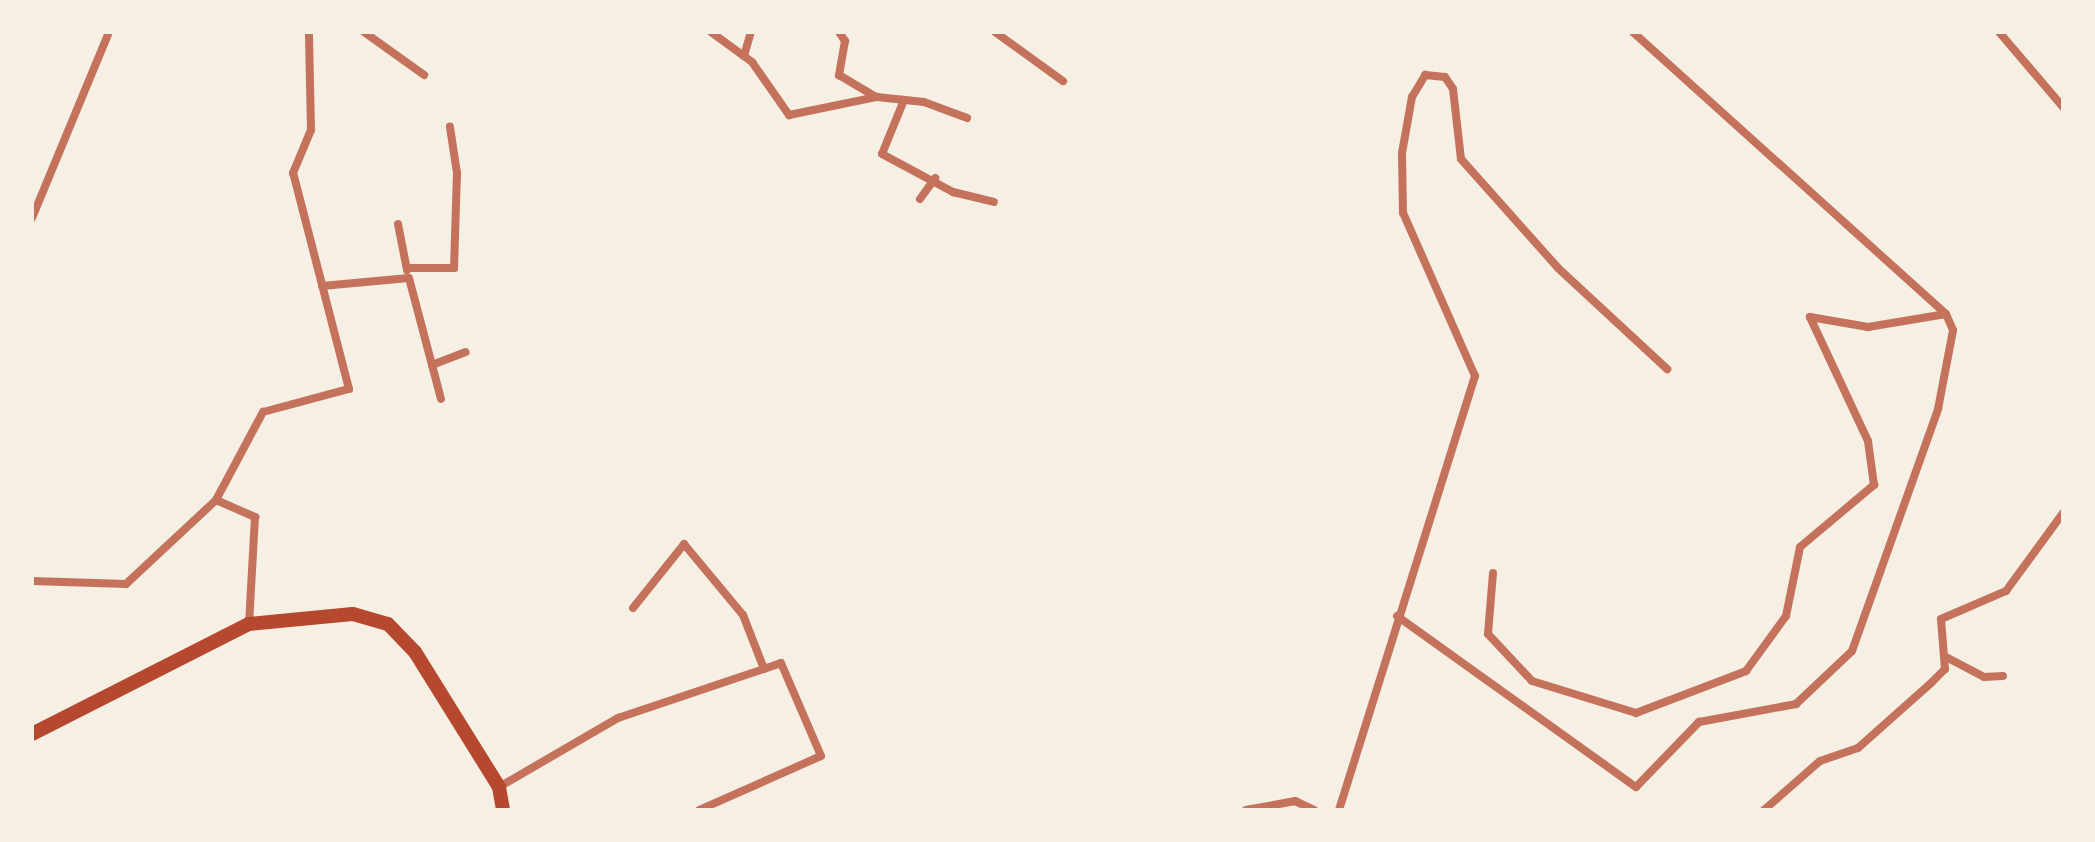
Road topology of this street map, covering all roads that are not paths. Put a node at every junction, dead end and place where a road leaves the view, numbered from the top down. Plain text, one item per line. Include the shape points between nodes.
1 (109, 32) edge
2 (309, 32) edge
3 (364, 32) edge
4 (711, 32) edge
5 (751, 32) edge
6 (839, 32) edge
7 (995, 32) edge
8 (1633, 32) edge
9 (1999, 32) edge
10 (744, 56) junction
11 (424, 75) dead end
12 (1063, 81) dead end
13 (877, 97) junction
14 (904, 100) junction
15 (2063, 107) edge
16 (967, 118) dead end
17 (450, 127) dead end
18 (935, 178) junction
19 (920, 199) dead end
20 (994, 202) dead end
21 (32, 218) edge
22 (398, 224) dead end
23 (407, 268) junction
24 (409, 278) junction
25 (322, 286) junction
26 (1946, 314) junction
27 (466, 352) dead end
28 (432, 365) junction
29 (1667, 369) dead end
30 (441, 399) dead end
31 (216, 500) junction
32 (2063, 513) edge
33 (1493, 573) dead end
34 (32, 581) edge
35 (633, 608) dead end
36 (1397, 616) junction
37 (249, 624) junction
38 (1946, 657) junction
39 (764, 669) junction
40 (2003, 676) dead end
41 (32, 734) edge
42 (499, 787) junction
43 (503, 810) edge
44 (699, 810) edge
45 (1246, 810) edge
46 (1314, 810) edge
47 (1339, 810) edge
48 (1764, 810) edge

1 - 21 street
2 - 25 street via 311,130 293,173
3 - 11 street
4 - 10 street
5 - 10 street
6 - 13 street via 845,41 839,75
7 - 12 street
8 - 26 street
9 - 15 street
10 - 13 street via 789,115
13 - 14 street
14 - 16 street
14 - 18 street via 882,154
17 - 23 street via 457,173 454,268
18 - 19 street
18 - 20 street via 953,192
22 - 23 street
23 - 24 street
24 - 25 street
24 - 28 street
25 - 31 street via 349,389 263,412
26 - 33 street via 1868,327 1810,317 1868,441 1874,485 1800,547 1786,616 1746,671 1636,713 1532,681 1488,634
26 - 36 street via 1953,330 1948,374 1852,651 1796,704 1699,722 1636,787
27 - 28 street
28 - 30 street
29 - 36 street via 1558,268 1461,159 1453,89 1445,77 1425,75 1412,97 1402,153 1403,213 1475,376
31 - 34 street via 126,584
31 - 37 street via 255,517
32 - 38 street via 2006,591 1941,619
35 - 39 street via 684,544 743,615
36 - 47 street
37 - 41 main road
37 - 42 main road via 353,614 388,624 415,652
38 - 40 street via 1984,677
38 - 48 street via 1945,669 1858,748 1809,768
39 - 42 street via 618,718
39 - 44 street via 781,663 821,756
42 - 43 main road
45 - 46 street via 1295,801

